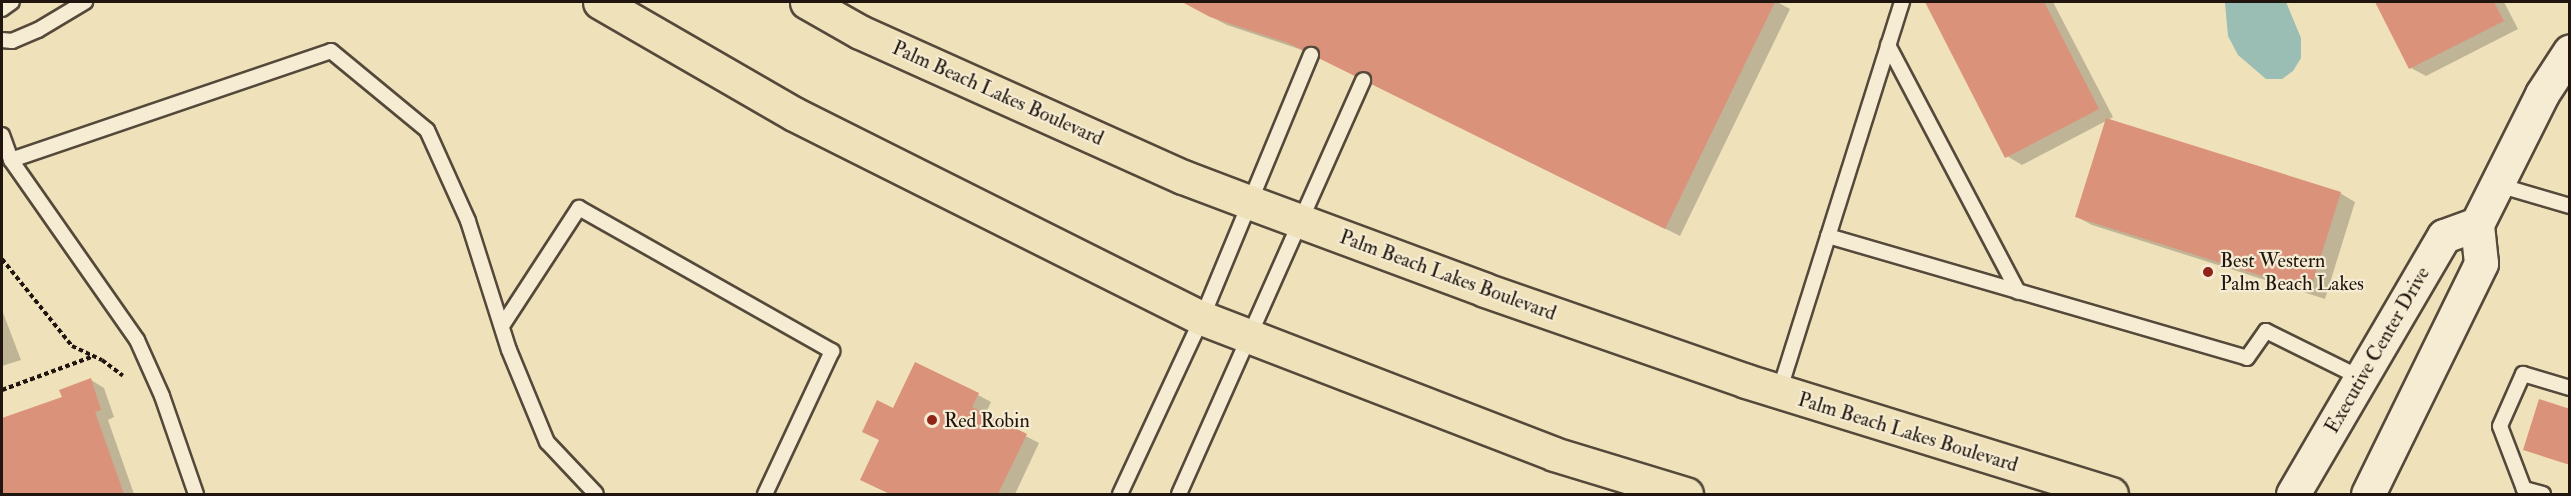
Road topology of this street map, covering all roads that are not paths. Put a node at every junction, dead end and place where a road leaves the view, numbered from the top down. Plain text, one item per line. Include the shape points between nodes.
1 (12, 2) edge
2 (85, 2) edge
3 (600, 2) edge
4 (807, 2) edge
5 (1902, 2) edge
6 (2, 9) edge
7 (2, 40) edge
8 (1888, 45) junction
9 (2570, 51) edge
10 (1311, 55) dead end
11 (1363, 81) dead end
12 (2, 135) edge
13 (11, 160) junction
14 (2498, 185) junction
15 (1249, 202) junction
16 (2570, 206) edge
17 (1302, 222) junction
18 (2477, 224) junction
19 (1828, 236) junction
20 (2018, 292) junction
21 (1202, 318) junction
22 (502, 326) junction
23 (1248, 338) junction
24 (2361, 378) junction
25 (2570, 388) edge
26 (1779, 392) junction
27 (765, 494) edge
28 (196, 495) edge
29 (596, 495) edge
30 (1120, 495) edge
31 (1179, 495) edge
32 (1686, 495) edge
33 (2111, 495) edge
34 (2293, 495) edge
35 (2368, 495) edge
36 (2543, 495) edge

1 - 6 lane
2 - 7 lane via 38,30 12,41
3 - 21 main road via 794,114
4 - 15 main road, Palm Beach Lakes Boulevard via 860,32 1183,177
5 - 8 lane
8 - 19 lane
8 - 20 lane
9 - 14 street via 2542,94
10 - 15 lane
11 - 17 lane
12 - 13 lane
13 - 22 lane via 331,51 427,130 468,221
13 - 28 lane via 137,340 162,396
14 - 16 lane
14 - 18 street
15 - 17 main road, Palm Beach Lakes Boulevard
15 - 21 lane
17 - 23 lane
17 - 26 main road, Palm Beach Lakes Boulevard
18 - 24 street, Executive Center Drive via 2444,236
18 - 35 street via 2481,263
19 - 20 lane
19 - 26 lane
20 - 24 lane via 2247,358 2266,331
21 - 23 main road
21 - 30 lane
22 - 27 lane via 579,208 832,351
22 - 29 lane via 547,442
23 - 31 lane
23 - 32 main road via 1554,454
24 - 34 street, Executive Center Drive
25 - 36 lane via 2523,374 2500,426 2524,489
26 - 33 main road, Palm Beach Lakes Boulevard

